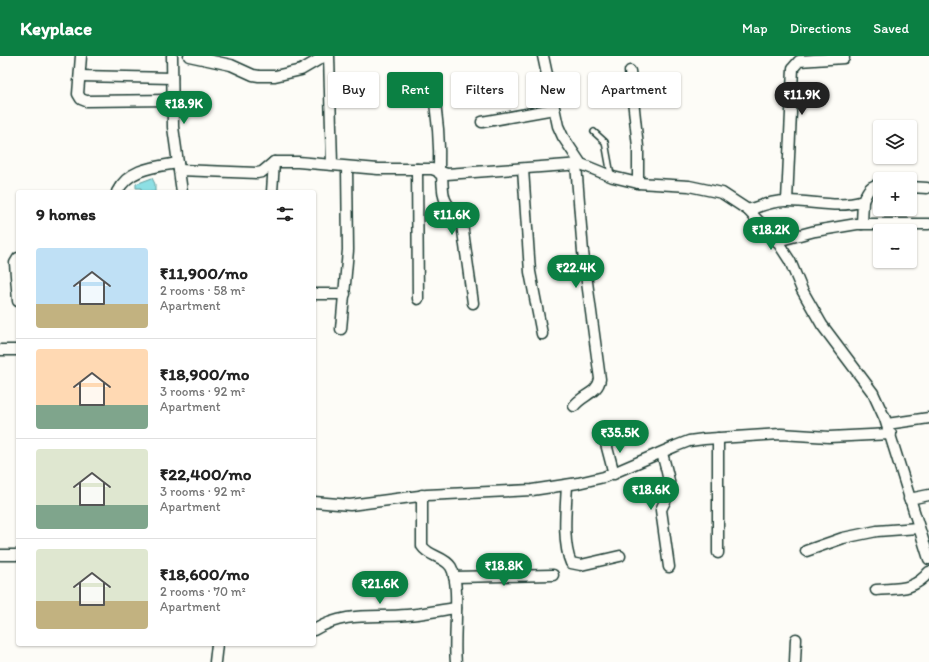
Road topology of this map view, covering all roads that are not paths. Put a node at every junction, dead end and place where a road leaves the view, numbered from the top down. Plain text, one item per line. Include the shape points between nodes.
1 (81, 56) edge
2 (172, 56) edge
3 (189, 56) edge
4 (325, 56) edge
5 (329, 56) edge
6 (543, 56) edge
7 (844, 58) dead end
8 (630, 70) dead end
9 (80, 76) junction
10 (172, 78) junction
11 (172, 100) junction
12 (437, 108) edge
13 (554, 109) junction
14 (482, 122) dead end
15 (594, 132) dead end
16 (274, 162) junction
17 (332, 164) junction
18 (578, 164) junction
19 (179, 167) junction
20 (346, 167) junction
21 (417, 169) junction
22 (522, 169) junction
23 (441, 173) junction
24 (611, 176) junction
25 (638, 183) junction
26 (873, 186) edge
27 (917, 187) edge
28 (927, 188) dead end
29 (119, 190) edge
30 (182, 190) edge
31 (272, 190) edge
32 (787, 201) junction
33 (863, 201) junction
34 (748, 210) junction
35 (862, 224) junction
36 (929, 224) edge
37 (778, 241) junction
38 (16, 260) edge
39 (16, 282) edge
40 (316, 294) edge
41 (345, 294) junction
42 (418, 300) dead end
43 (473, 304) dead end
44 (341, 328) dead end
45 (542, 334) dead end
46 (0, 350) edge
47 (16, 350) edge
48 (574, 406) dead end
49 (929, 418) edge
50 (887, 424) junction
51 (891, 434) junction
52 (718, 438) junction
53 (605, 440) dead end
54 (662, 453) junction
55 (614, 474) junction
56 (567, 484) junction
57 (422, 495) junction
58 (929, 495) edge
59 (909, 499) junction
60 (316, 502) edge
61 (918, 528) junction
62 (806, 551) dead end
63 (718, 553) dead end
64 (0, 555) edge
65 (16, 555) edge
66 (620, 556) dead end
67 (929, 560) edge
68 (669, 567) dead end
69 (929, 572) edge
70 (553, 575) dead end
71 (454, 578) junction
72 (876, 590) dead end
73 (456, 608) junction
74 (316, 629) edge
75 (796, 639) dead end
76 (217, 646) edge
77 (215, 662) edge
78 (456, 662) edge
79 (796, 662) edge

1 - 9 street
2 - 10 street
3 - 4 street via 231,65 259,76 276,76 301,70
5 - 17 street
6 - 13 street
7 - 32 street via 799,61 793,68
8 - 25 street via 638,147
9 - 10 street
9 - 11 street via 78,94 80,99 86,101
10 - 11 street
11 - 19 street
12 - 23 street
13 - 14 street
13 - 18 street via 562,137
15 - 24 lane via 605,142
16 - 17 street
16 - 19 street via 257,174
16 - 31 street
17 - 20 street
18 - 22 street
18 - 24 street
18 - 48 street via 583,252 600,379 596,389 578,400
19 - 29 street via 137,172 130,176
19 - 30 street
20 - 21 street
20 - 41 street via 349,226
21 - 23 street
21 - 42 street
22 - 23 street
22 - 45 street via 530,272
23 - 43 street via 444,201 459,215 462,224
24 - 25 street
25 - 34 street via 689,186 722,193
26 - 33 street via 867,190
27 - 28 street
32 - 33 street via 831,204
32 - 34 street via 776,201
33 - 35 street
34 - 37 street
35 - 36 street
35 - 37 street via 815,231
37 - 50 street via 816,315 873,393
38 - 39 street
40 - 41 street
41 - 44 street
46 - 47 street
49 - 50 street
50 - 51 street
51 - 52 street via 829,437 781,434
51 - 59 street
52 - 54 street via 689,441
52 - 63 street
53 - 55 street
54 - 55 street
54 - 68 street via 670,487 662,510
55 - 56 street
56 - 57 street via 532,490
56 - 66 street via 567,543 571,563 581,565
57 - 60 street via 350,505
57 - 71 street via 422,546 425,551 447,562
58 - 59 street
59 - 61 street
61 - 62 street via 877,531 843,538
61 - 67 street
64 - 65 street
69 - 72 street via 914,586
70 - 71 street
71 - 73 street
73 - 74 street via 407,615 346,617
73 - 78 street
75 - 79 street
76 - 77 street

